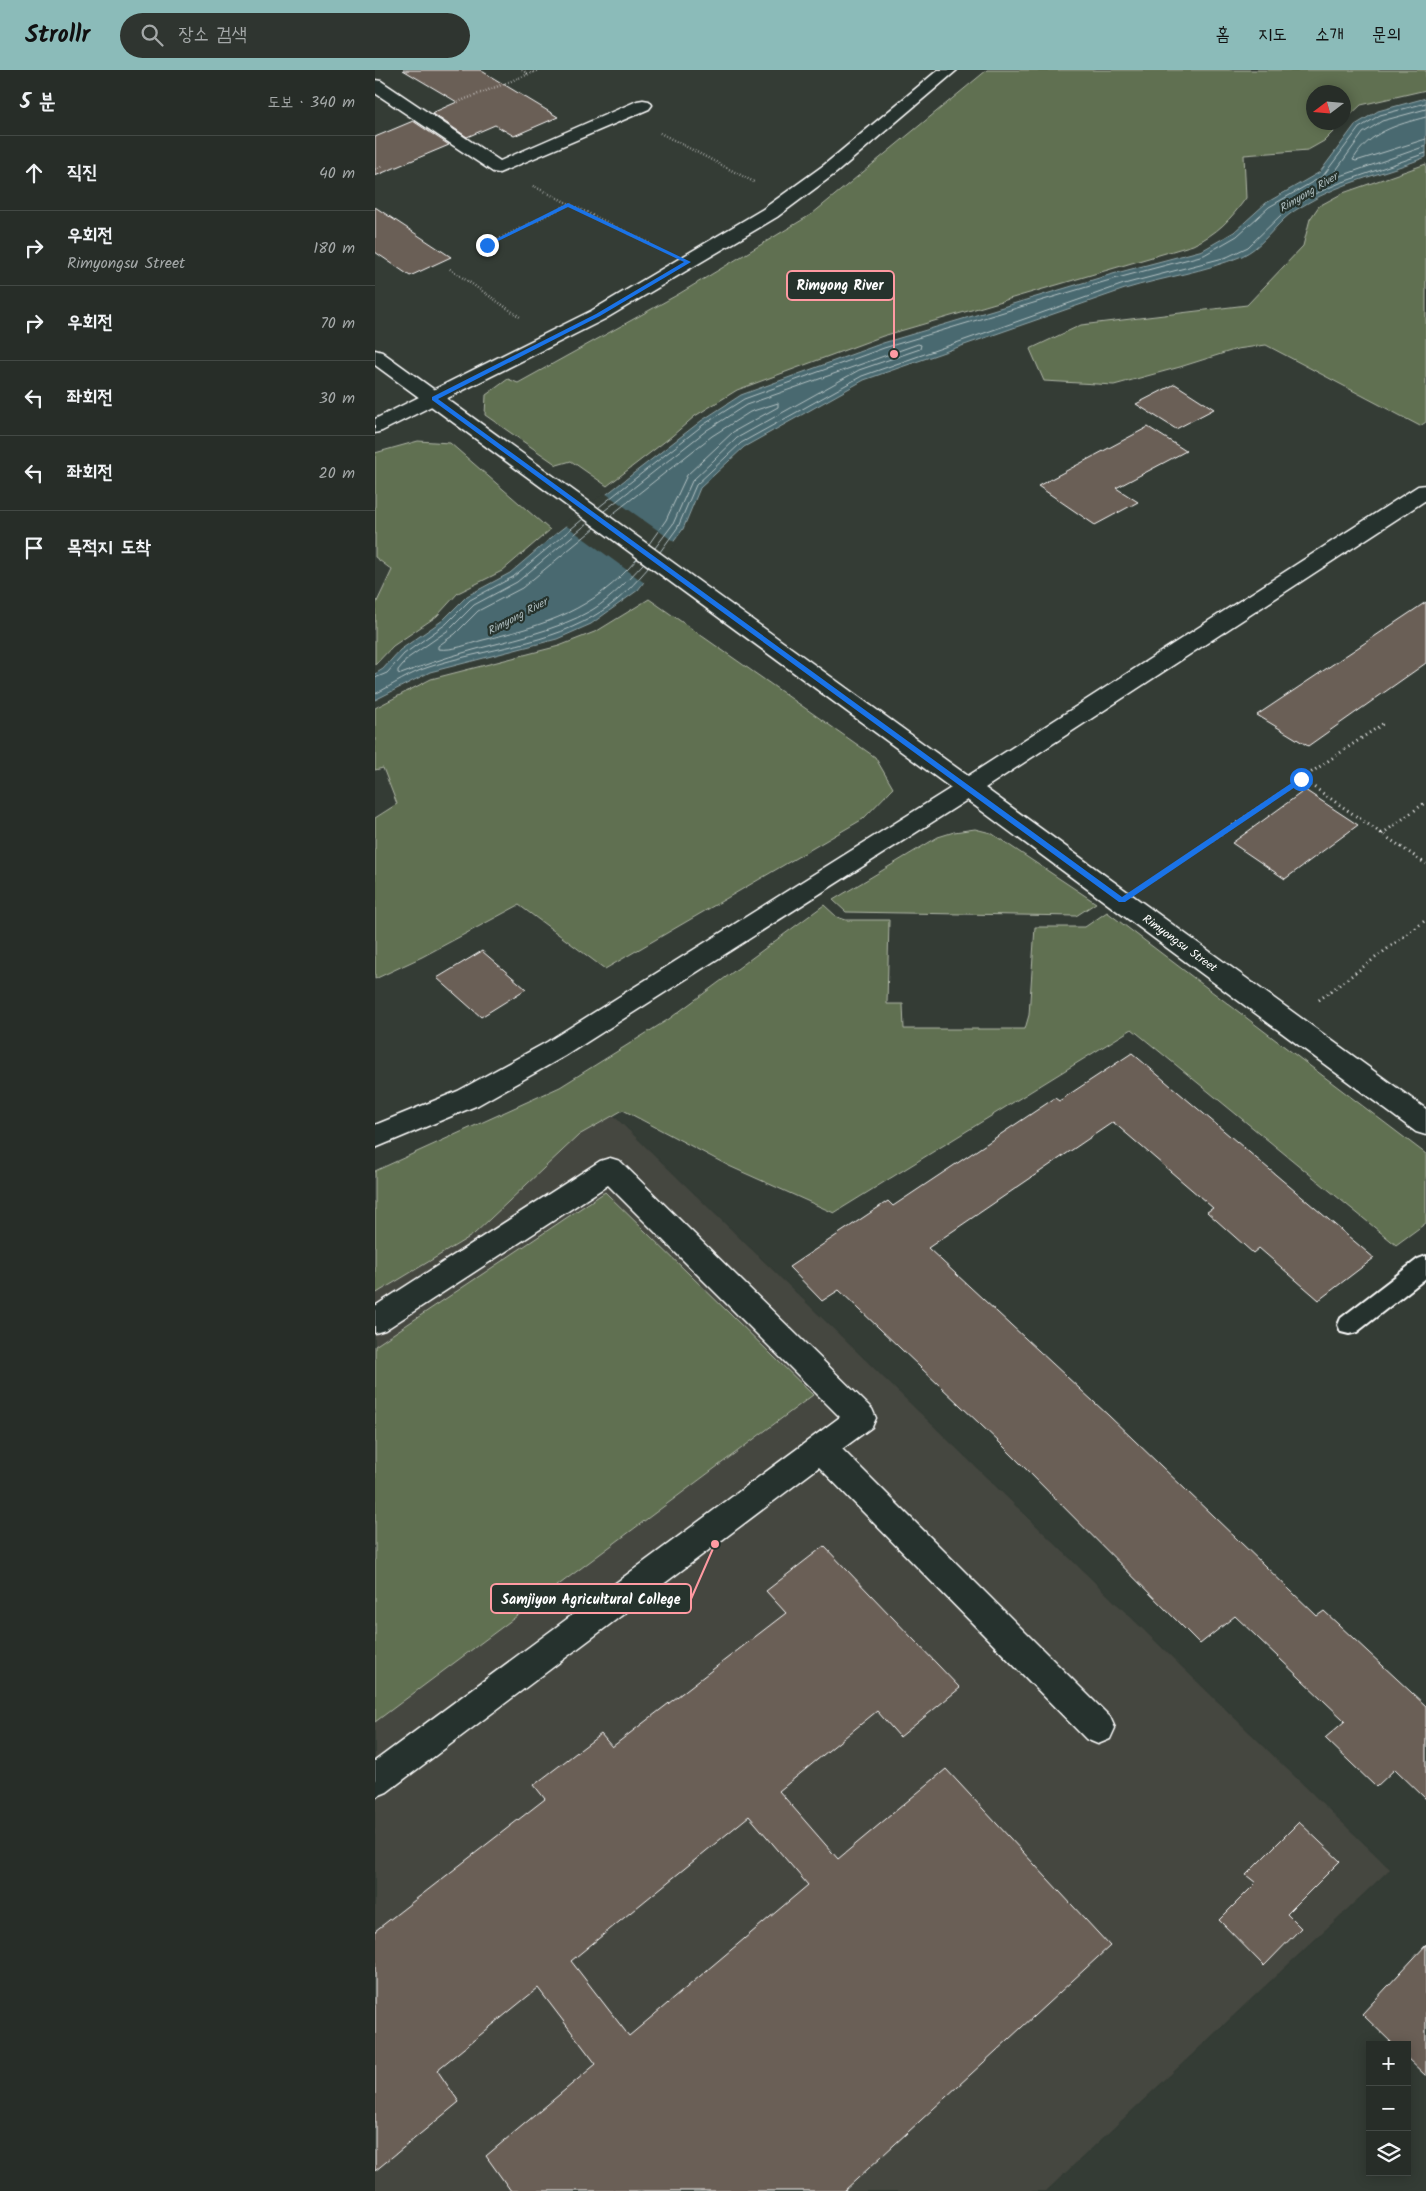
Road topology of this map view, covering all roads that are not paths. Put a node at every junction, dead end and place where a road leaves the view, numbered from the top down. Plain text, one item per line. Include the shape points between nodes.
1 (949, 70) edge
2 (375, 85) edge
3 (643, 105) dead end
4 (375, 356) edge
5 (434, 399) junction
6 (375, 427) edge
7 (1426, 491) edge
8 (968, 788) junction
9 (1426, 1124) edge
10 (375, 1137) edge
11 (1426, 1265) edge
12 (375, 1321) edge
13 (1349, 1325) dead end
14 (821, 1448) junction
15 (1098, 1728) dead end
16 (375, 1781) edge

1 - 5 street via 830,169 771,213 598,315
2 - 3 street via 499,168
4 - 5 street, Rimyongsu Street
5 - 6 street
5 - 8 street, Rimyongsu Street
7 - 8 street
8 - 9 street, Rimyongsu Street
8 - 10 street via 556,1049 468,1098
11 - 13 lane
12 - 14 street via 610,1169 861,1418
14 - 15 street
14 - 16 street

